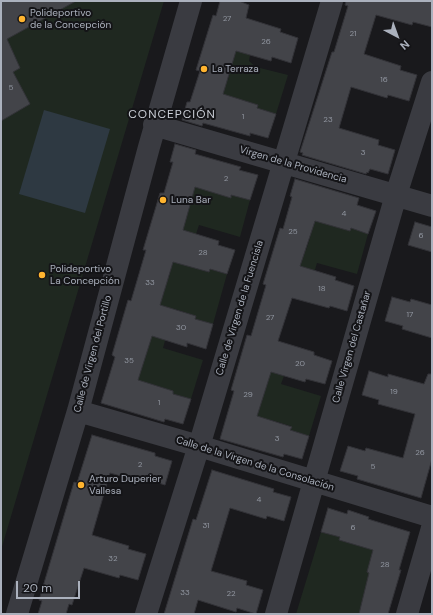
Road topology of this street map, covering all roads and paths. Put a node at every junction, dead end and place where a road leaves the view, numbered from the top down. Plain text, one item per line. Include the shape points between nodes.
1 (191, 1) edge
2 (332, 1) edge
3 (432, 82) edge
4 (154, 125) junction
5 (284, 163) junction
6 (396, 195) junction
7 (432, 206) edge
8 (78, 411) junction
9 (199, 446) junction
10 (314, 481) junction
11 (432, 517) edge
12 (432, 528) edge
13 (18, 614) edge
14 (146, 614) edge
15 (276, 614) edge
16 (407, 614) edge

1 - 4 street, Calle de Virgen del Portillo
2 - 5 street, Calle de Virgen de la Fuencisla
3 - 6 street, Calle Virgen del Castañar
4 - 5 street, Virgen de la Providencia
4 - 8 street, Calle de Virgen del Portillo
5 - 6 street, Virgen de la Providencia
5 - 9 street, Calle de Virgen de la Fuencisla
6 - 7 street, Virgen de la Providencia
6 - 10 street, Calle Virgen del Castañar
8 - 9 street, Calle de la Virgen de la Consolación
8 - 13 street, Calle de Virgen del Portillo
9 - 10 street, Calle de la Virgen de la Consolación
9 - 14 street, Calle de Virgen de la Fuencisla
10 - 11 street, Calle de la Virgen de la Consolación
10 - 15 street, Calle Virgen del Castañar
12 - 16 street

